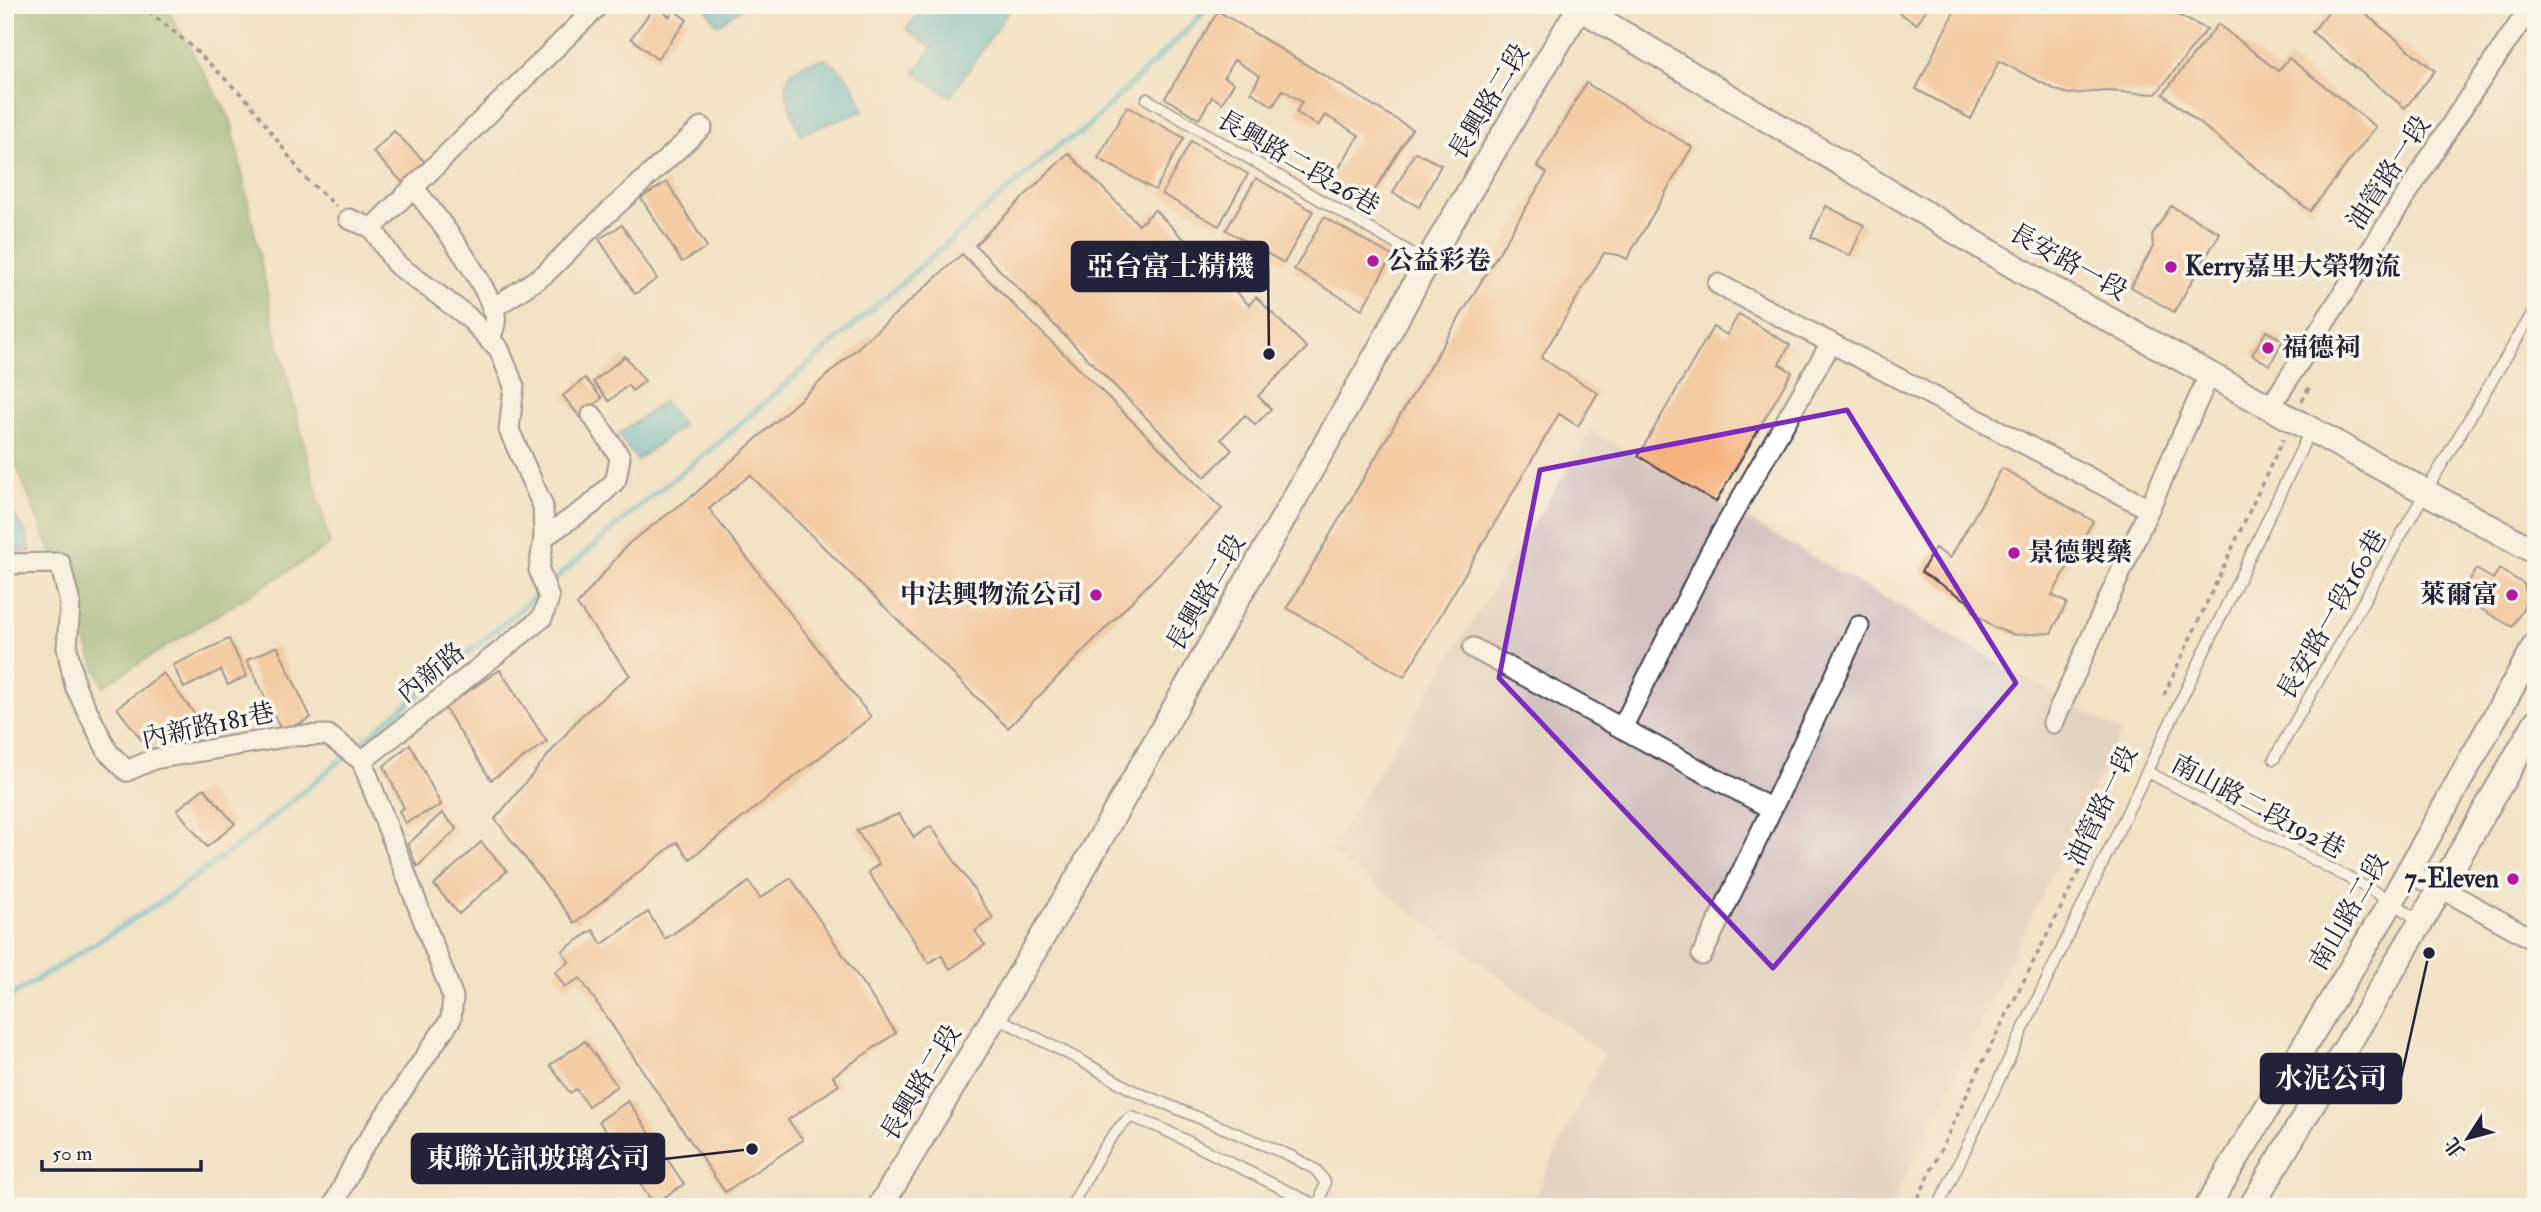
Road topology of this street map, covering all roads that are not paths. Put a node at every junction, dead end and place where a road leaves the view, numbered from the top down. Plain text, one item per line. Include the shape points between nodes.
1 (599, 5) edge
2 (2532, 5) edge
3 (1581, 7) edge
4 (1147, 99) dead end
5 (702, 127) dead end
6 (413, 187) junction
7 (349, 219) road end
8 (372, 228) junction
9 (1427, 262) junction
10 (1718, 284) dead end
11 (2536, 307) edge
12 (492, 309) junction
13 (490, 341) junction
14 (1831, 343) junction
15 (2210, 373) junction
16 (2271, 406) junction
17 (592, 415) dead end
18 (2311, 428) junction
19 (2426, 491) junction
20 (2149, 509) junction
21 (544, 537) junction
22 (2536, 552) edge
23 (5, 564) edge
24 (1859, 626) dead end
25 (2536, 644) edge
26 (1473, 648) dead end
27 (2536, 722) edge
28 (2053, 723) dead end
29 (1622, 728) junction
30 (2274, 759) dead end
31 (362, 761) junction
32 (2148, 772) junction
33 (1770, 808) junction
34 (2407, 873) junction
35 (2441, 888) junction
36 (2392, 901) junction
37 (2421, 922) junction
38 (2536, 941) edge
39 (1702, 955) dead end
40 (995, 1016) junction
41 (333, 1207) edge
42 (880, 1207) edge
43 (1071, 1207) edge
44 (1319, 1207) edge
45 (1938, 1207) edge
46 (2207, 1207) edge
47 (2251, 1207) edge

1 - 6 street
2 - 16 street, 油管路一段
3 - 9 street, 長興路二段
3 - 15 street, 長安路一段 via 2049,288
4 - 9 lane, 長興路二段26巷
5 - 12 street via 545,274
6 - 8 street
6 - 12 street via 436,214
7 - 8 street
8 - 13 street, 內新路 via 396,264 467,316
9 - 40 street, 長興路二段
10 - 14 street
11 - 19 lane, 長安路一段160巷
12 - 13 street via 496,317
13 - 21 street, 內新路 via 499,349 514,386 509,430 543,506
14 - 20 street
14 - 29 street via 1711,551
15 - 16 street, 長安路一段
15 - 20 street
16 - 18 street, 長安路一段
17 - 21 street via 620,457 616,481 591,505
18 - 19 street, 長安路一段
18 - 32 lane, 油管路一段
19 - 22 street, 長安路一段
19 - 30 lane, 長安路一段160巷
20 - 28 street
21 - 31 street, 內新路 via 539,570 549,598 542,618
23 - 31 street, 內新路181巷 via 60,563 70,603 67,648 75,685 107,752 127,771 154,759 291,736 328,735
24 - 33 street
25 - 34 street, 南山路二段
26 - 29 street
27 - 35 street
29 - 33 street
31 - 41 street via 453,997 451,1018 358,1155
32 - 36 lane, 南山路二段192巷
32 - 45 lane, 油管路一段
33 - 39 street
34 - 35 street
34 - 36 street, 南山路二段
35 - 37 street
35 - 38 street
36 - 37 lane, 南山路二段192巷
36 - 46 street, 南山路二段
37 - 47 street
40 - 42 street, 長興路二段
40 - 44 lane via 1132,1090 1316,1170 1325,1182
43 - 44 lane via 1114,1134 1132,1117

